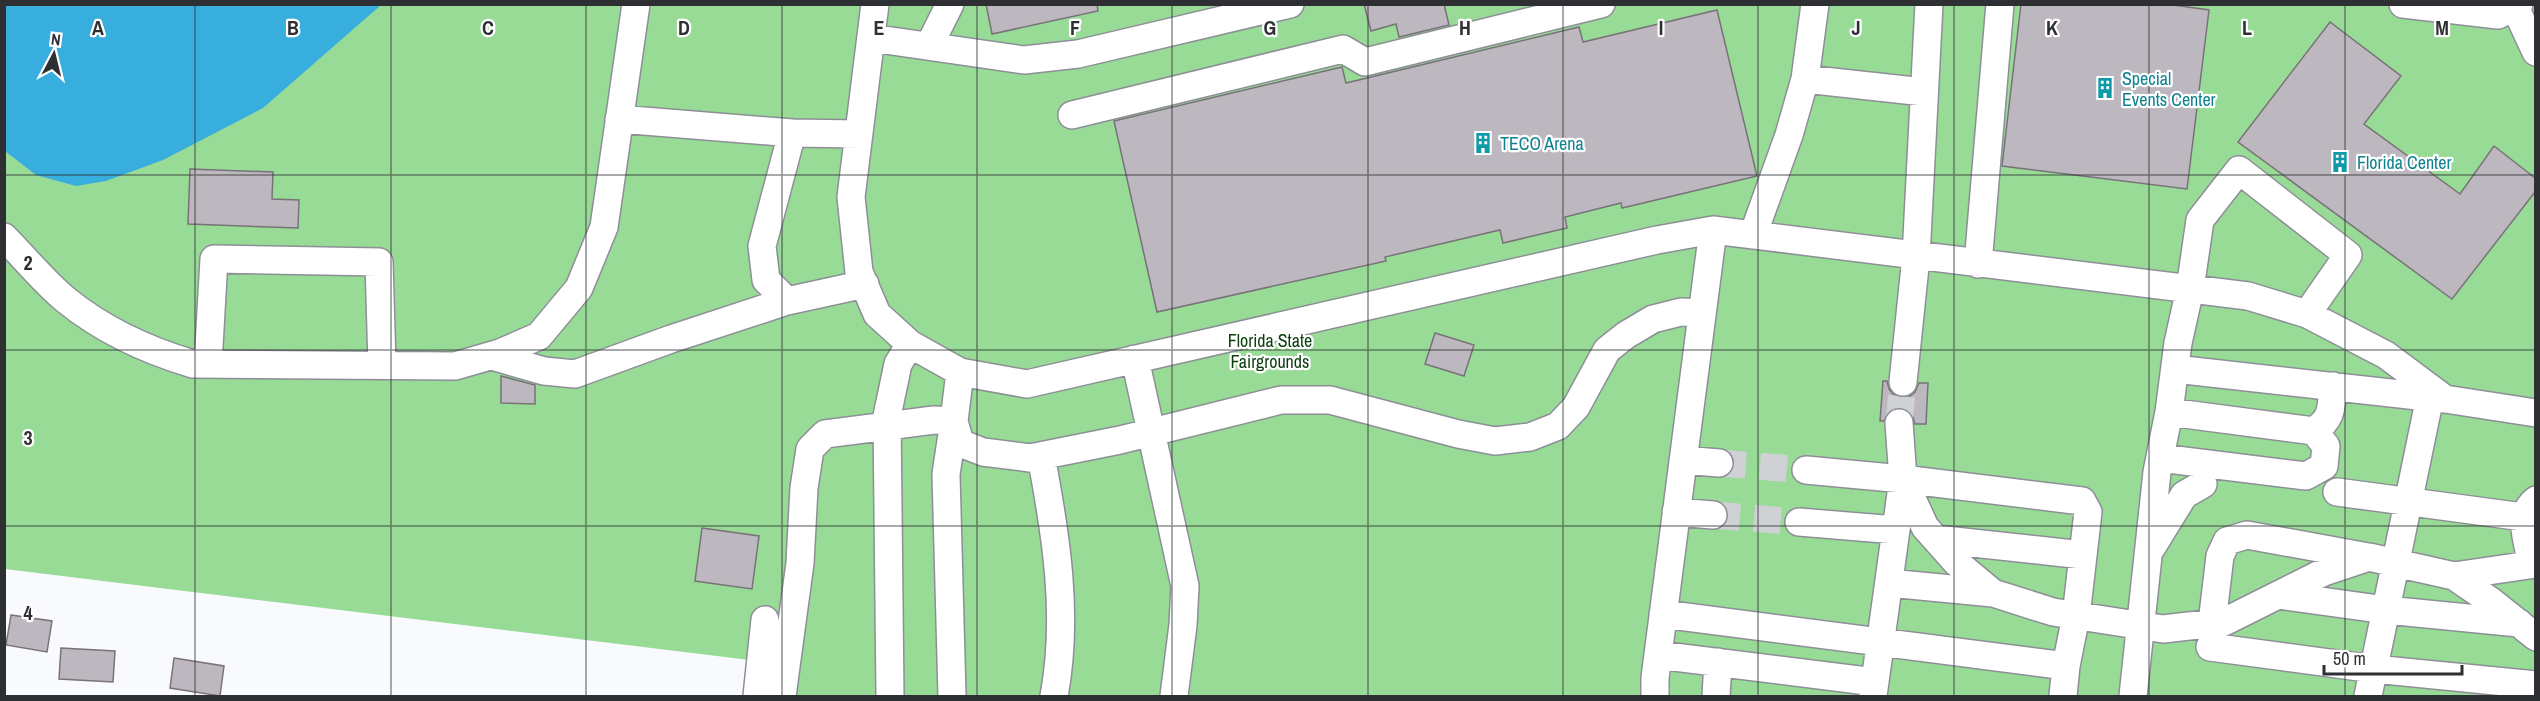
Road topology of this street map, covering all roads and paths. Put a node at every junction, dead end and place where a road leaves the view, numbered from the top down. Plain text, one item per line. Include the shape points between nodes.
1 (636, 4) edge
2 (875, 4) edge
3 (950, 4) edge
4 (1290, 4) edge
5 (1601, 4) edge
6 (1815, 4) edge
7 (1929, 4) edge
8 (2000, 4) edge
9 (2403, 4) edge
10 (2517, 6) edge
11 (1213, 13) edge
12 (871, 38) junction
13 (929, 46) junction
14 (2535, 52) edge
15 (1805, 79) junction
16 (1924, 92) junction
17 (1072, 115) dead end
18 (619, 119) junction
19 (792, 133) junction
20 (859, 134) junction
21 (1713, 230) junction
22 (1753, 236) junction
23 (4, 237) edge
24 (1916, 257) junction
25 (1978, 264) junction
26 (865, 285) junction
27 (2190, 289) junction
28 (787, 301) junction
29 (1702, 313) junction
30 (2307, 314) junction
31 (910, 344) junction
32 (492, 356) junction
33 (1134, 359) junction
34 (208, 364) junction
35 (382, 365) junction
36 (2175, 369) junction
37 (960, 372) junction
38 (1903, 382) tunnel mouth
39 (2333, 386) junction
40 (2438, 398) junction
41 (2169, 412) junction
42 (2535, 413) edge
43 (954, 421) junction
44 (1899, 423) tunnel mouth
45 (888, 426) junction
46 (2314, 430) junction
47 (1151, 432) junction
48 (1041, 456) junction
49 (2160, 458) junction
50 (1683, 460) junction
51 (1719, 463) tunnel mouth
52 (1806, 470) tunnel mouth
53 (1904, 479) junction
54 (2203, 484) dead end
55 (2337, 492) dead end
56 (2407, 502) junction
57 (2529, 509) edge
58 (1676, 512) junction
59 (1713, 514) tunnel mouth
60 (1799, 522) tunnel mouth
61 (1896, 530) junction
62 (1936, 539) junction
63 (2149, 551) junction
64 (2083, 555) junction
65 (2369, 557) junction
66 (2396, 562) junction
67 (2534, 564) edge
68 (2454, 576) junction
69 (1889, 583) junction
70 (1993, 593) junction
71 (2278, 594) junction
72 (2386, 610) junction
73 (1663, 614) junction
74 (2076, 616) junction
75 (765, 620) dead end
76 (2142, 626) junction
77 (2527, 630) edge
78 (2211, 635) junction
79 (1880, 642) junction
80 (1658, 655) junction
81 (1718, 662) junction
82 (2066, 666) junction
83 (2374, 669) junction
84 (2535, 685) edge
85 (1874, 689) edge
86 (757, 696) edge
87 (782, 696) edge
88 (890, 696) edge
89 (952, 696) edge
90 (1054, 696) edge
91 (1174, 696) edge
92 (1654, 696) edge
93 (1716, 696) edge
94 (2063, 696) edge
95 (2138, 696) edge
96 (2368, 696) edge

1 - 18 street
2 - 12 street
3 - 13 street
4 - 11 street
5 - 17 street via 1365,62 1343,49
6 - 15 street
7 - 16 street
8 - 25 street
9 - 10 street via 2498,15
10 - 14 street
11 - 13 street via 1078,54 1024,60
12 - 13 street
12 - 20 street
15 - 16 street
15 - 22 street
16 - 24 street
18 - 19 street
18 - 32 street via 604,227 579,288 539,336
19 - 20 street
19 - 28 street via 762,246 766,280
20 - 26 street via 851,196 859,272
21 - 22 street
21 - 29 street
21 - 33 street
22 - 24 street
23 - 34 street via 65,299 108,330 153,352 193,364
24 - 25 street
24 - 38 street
25 - 27 street
26 - 28 street
26 - 31 street via 877,314
27 - 30 street via 2247,296
27 - 30 street via 2199,220 2240,170 2348,255
27 - 36 street
28 - 32 street via 575,375 544,371
29 - 47 street via 1681,312 1653,319 1626,335 1607,350 1576,407 1564,420 1530,437 1495,441 1330,400 1281,400
29 - 50 street
30 - 40 street via 2386,355
31 - 37 street
31 - 45 street via 898,364
32 - 35 street via 455,366
33 - 37 street via 1027,384
33 - 47 street
34 - 35 street
34 - 35 street via 214,259 379,262
36 - 39 street
36 - 41 street
37 - 43 street
39 - 40 street
39 - 46 street via 2331,414
40 - 42 street
40 - 56 street
41 - 46 street
41 - 49 street
43 - 45 street
43 - 48 street via 960,443 983,452
43 - 89 street via 946,474
44 - 53 street
45 - 87 street via 825,434 810,449
45 - 88 street
46 - 49 street via 2326,446 2324,466 2306,476
47 - 48 street
47 - 91 street via 1185,586
48 - 90 street via 1063,620
49 - 63 street
50 - 51 street
50 - 58 street
52 - 53 street
53 - 61 street
53 - 62 street via 1925,527
53 - 64 street via 2082,501 2088,512
54 - 63 street via 2184,495
55 - 56 street
56 - 57 street
56 - 66 street
57 - 67 street
58 - 59 street
58 - 73 street
60 - 61 street
61 - 69 street
62 - 64 street
62 - 70 street
63 - 76 street
64 - 74 street
65 - 66 street
65 - 71 street via 2324,572
65 - 78 street via 2247,535 2227,541 2220,556
66 - 68 street
66 - 72 street
67 - 68 street
68 - 77 street
69 - 70 street
69 - 79 street
70 - 74 street
71 - 72 street
71 - 78 street via 2224,622
72 - 77 street
72 - 83 street
73 - 79 street
73 - 80 street
74 - 76 street
74 - 82 street
75 - 86 street
76 - 78 street
76 - 95 street
78 - 83 street
79 - 82 street
79 - 85 street
80 - 81 street
80 - 92 street
81 - 85 street
81 - 93 street
82 - 94 street
83 - 84 street
83 - 96 street

